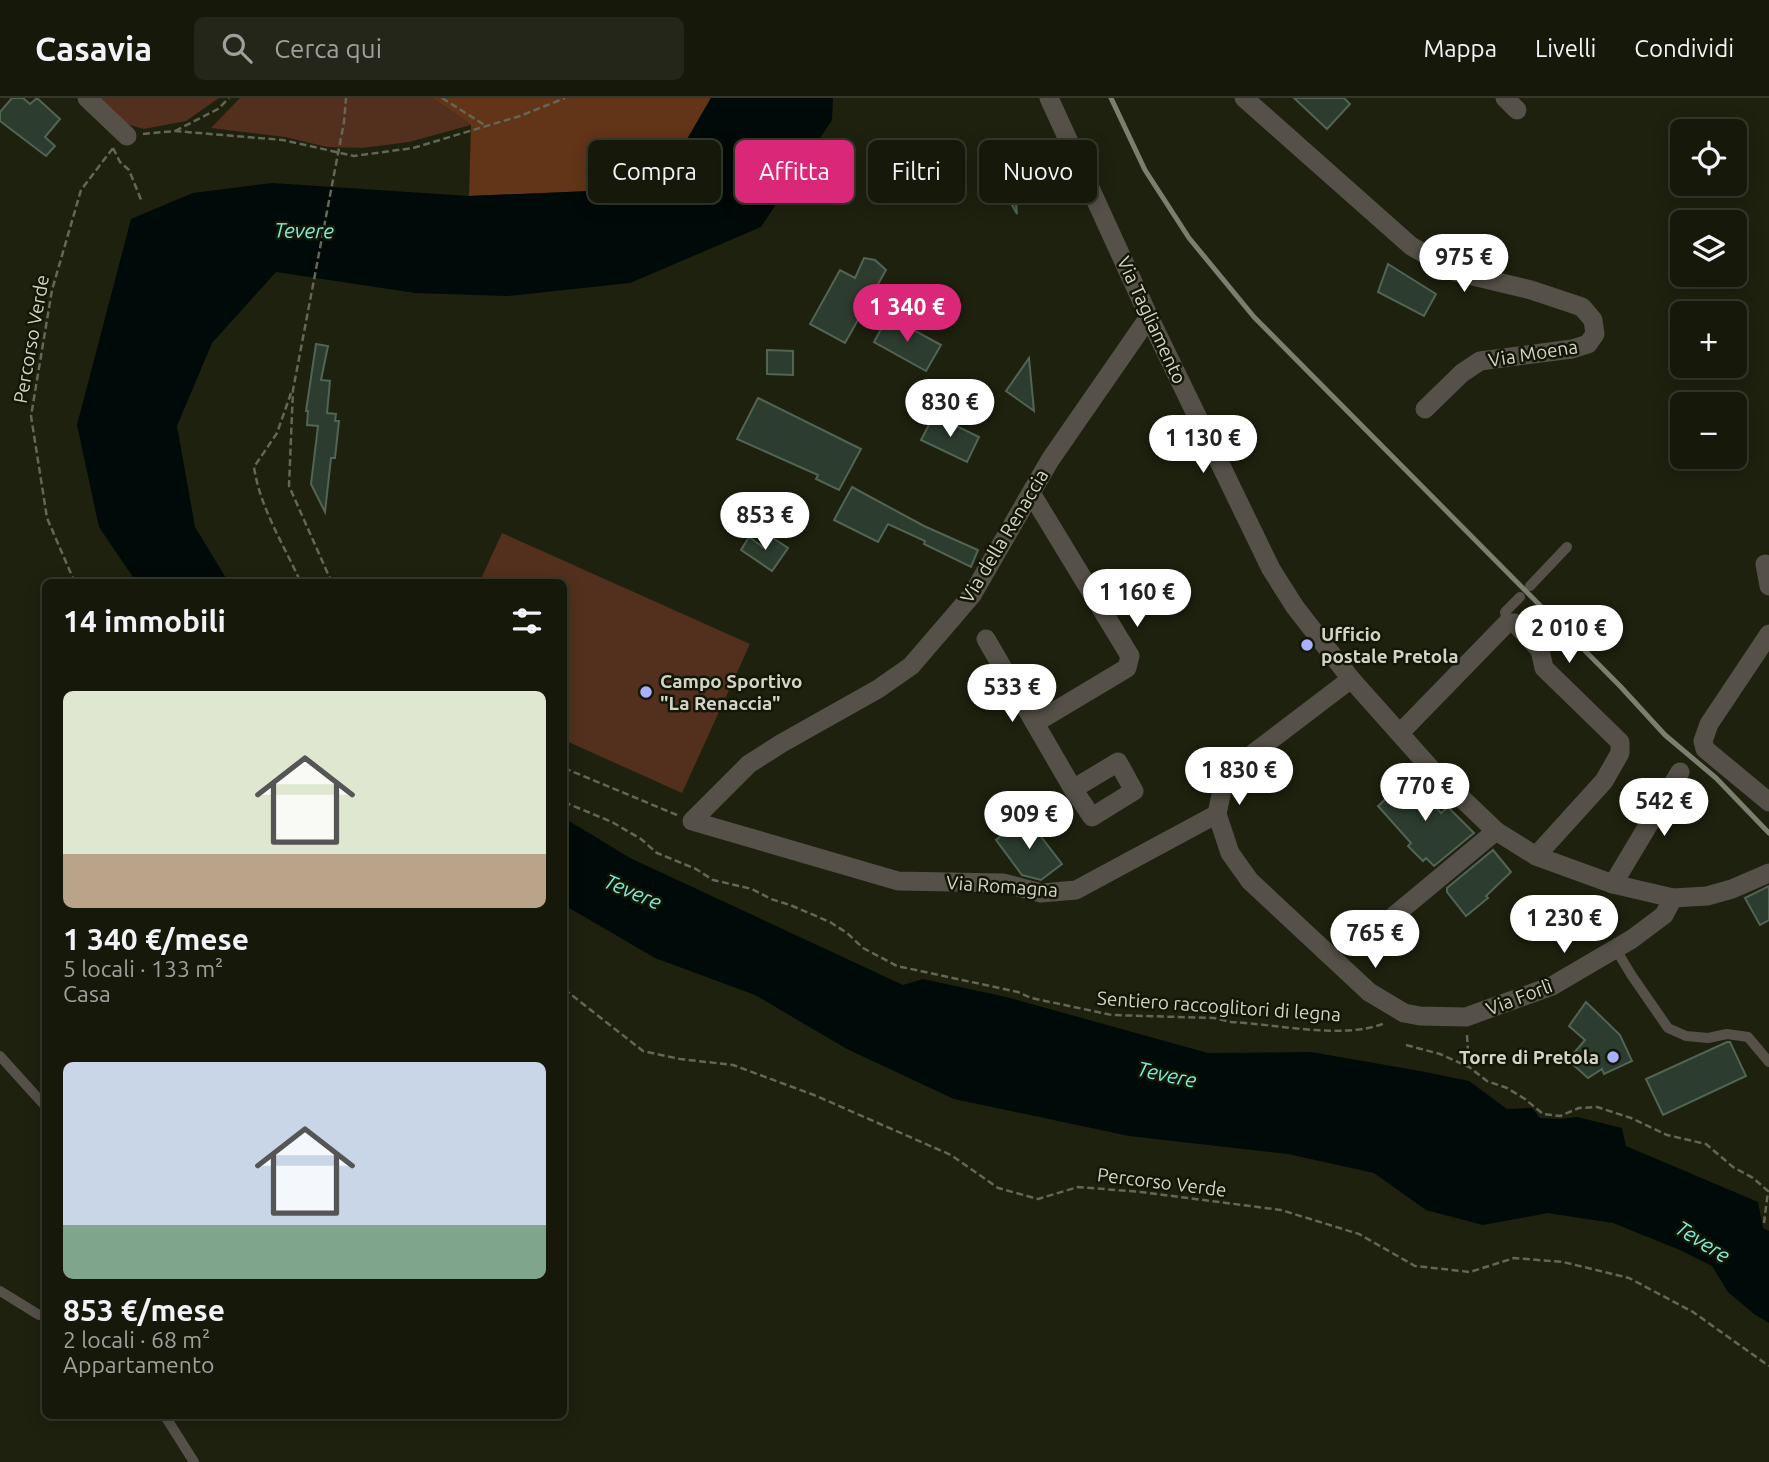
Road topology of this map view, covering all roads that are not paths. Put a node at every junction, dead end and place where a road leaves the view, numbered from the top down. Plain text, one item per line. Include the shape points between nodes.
1 (87, 98) edge
2 (1049, 98) edge
3 (1244, 98) edge
4 (120, 142) road end
5 (1149, 317) junction
6 (1425, 409) dead end
7 (1031, 493) junction
8 (1567, 547) dead end
9 (1765, 565) dead end
10 (1530, 586) dead end
11 (1769, 586) edge
12 (1520, 597) dead end
13 (1507, 623) junction
14 (1769, 634) edge
15 (986, 639) dead end
16 (1351, 680) junction
17 (1035, 723) junction
18 (1400, 733) junction
19 (1680, 772) dead end
20 (1073, 789) dead end
21 (1769, 802) edge
22 (1217, 814) junction
23 (691, 821) joint
24 (1496, 831) junction
25 (1536, 856) junction
26 (1769, 873) edge
27 (1613, 884) junction
28 (1673, 898) junction
29 (1384, 924) dead end
30 (1615, 948) junction
31 (0, 1056) edge
32 (1769, 1062) edge
33 (42, 1103) edge
34 (0, 1291) edge
35 (42, 1314) edge
36 (166, 1419) edge
37 (194, 1462) edge

1 - 4 street
2 - 5 street, Via Tagliamento
3 - 6 street, Via Moena via 1411,246 1456,272 1531,289 1582,307 1593,320 1595,334 1588,344 1480,361
5 - 7 street, Via della Renaccia
5 - 16 street, Via Tagliamento via 1271,569
7 - 17 street via 1130,656 1127,668
7 - 23 street, Via della Renaccia via 972,595 911,666 749,764
8 - 10 lane
9 - 11 street
12 - 13 lane via 1505,612
13 - 18 street
13 - 25 street via 1515,623 1540,650 1544,668 1619,742 1620,753 1604,781
14 - 21 street via 1709,724 1703,741 1705,749
15 - 17 street
16 - 18 street, Via Tagliamento
16 - 22 street via 1234,768 1222,790
17 - 20 street
18 - 24 street, Via Tagliamento
19 - 27 street
22 - 23 street, Via Romagna via 1076,890 1041,893 1003,883 898,881
22 - 30 street, Via Forlì via 1230,853 1250,881 1369,992 1404,1013 1466,1017 1552,986
24 - 25 street, Via Tagliamento
24 - 29 street
25 - 27 street, Via Tagliamento
26 - 28 street, Via Tagliamento via 1707,896
27 - 28 street, Via Tagliamento
28 - 30 street, Via Forlì via 1664,915
30 - 32 lane via 1668,1028 1686,1036 1748,1037
31 - 33 lane
34 - 35 lane
36 - 37 lane

